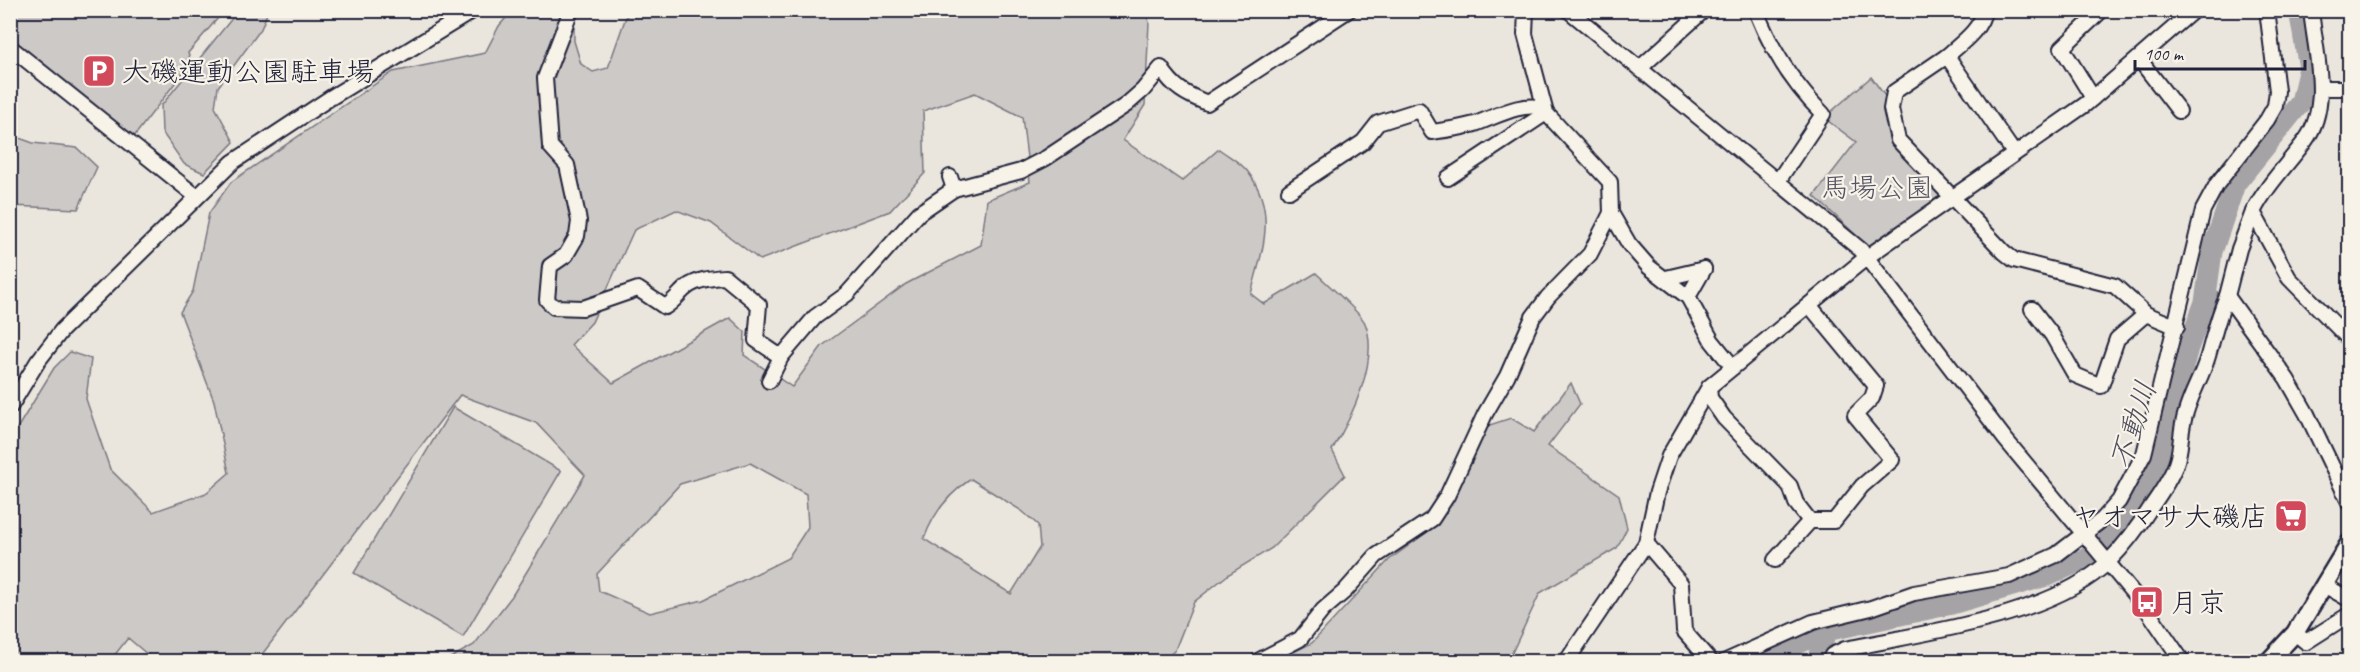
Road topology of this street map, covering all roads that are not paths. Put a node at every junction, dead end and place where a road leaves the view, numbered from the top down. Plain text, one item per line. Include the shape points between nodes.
1 (474, 10) edge
2 (571, 10) edge
3 (1349, 10) edge
4 (1526, 10) edge
5 (1568, 10) edge
6 (1704, 10) edge
7 (1984, 10) edge
8 (2102, 10) edge
9 (2194, 10) edge
10 (2267, 10) edge
11 (2311, 10) edge
12 (1756, 11) edge
13 (10, 47) edge
14 (1947, 56) junction
15 (2139, 59) junction
16 (1640, 68) junction
17 (2320, 88) junction
18 (2349, 88) edge
19 (2093, 98) junction
20 (1545, 110) junction
21 (2179, 111) dead end
22 (2014, 153) junction
23 (1448, 178) dead end
24 (1778, 181) junction
25 (1289, 191) dead end
26 (196, 196) junction
27 (1953, 196) junction
28 (2253, 212) junction
29 (1611, 213) junction
30 (1867, 257) junction
31 (1666, 278) junction
32 (2227, 296) junction
33 (1688, 297) junction
34 (1810, 306) junction
35 (2032, 309) dead end
36 (2146, 314) junction
37 (2177, 327) junction
38 (2349, 340) edge
39 (781, 357) junction
40 (1733, 367) junction
41 (769, 381) dead end
42 (1710, 387) junction
43 (10, 407) edge
44 (2349, 504) edge
45 (1810, 521) junction
46 (2086, 539) junction
47 (2349, 542) edge
48 (1646, 543) junction
49 (1775, 560) dead end
50 (2105, 562) junction
51 (2324, 585) junction
52 (2349, 600) edge
53 (2349, 614) edge
54 (2295, 633) junction
55 (1258, 661) edge
56 (1566, 662) edge
57 (1711, 662) edge
58 (1724, 662) edge
59 (1828, 662) edge
60 (2183, 662) edge
61 (2268, 662) edge

1 - 26 street via 233,162
2 - 39 street via 545,78 550,146 567,165 579,221 577,236 566,255 550,266 548,300 554,307 583,308 638,289 665,307 688,286 707,278 725,277 759,305 756,340
3 - 39 street via 1207,103 1183,94 1161,68 1126,105 1046,158 1021,171 952,183 919,213 848,294 815,317
4 - 20 street via 1525,34
5 - 16 street
6 - 16 street
7 - 14 street via 1972,33
8 - 19 street via 2062,48
9 - 15 street
10 - 37 street via 2277,91 2275,106 2217,184 2203,210
11 - 17 street
12 - 24 street via 1767,39 1806,97 1823,114
13 - 26 street
14 - 22 street
14 - 27 street via 1894,92 1892,109 1898,140
15 - 19 street
15 - 21 street
16 - 24 street
17 - 18 street
17 - 28 street via 2317,114 2307,140
19 - 22 street
20 - 23 street
20 - 25 street via 1522,106 1474,124 1432,132 1419,110 1378,123 1363,142
20 - 29 street via 1610,182
22 - 27 street
24 - 30 street
26 - 43 street via 63,330
27 - 30 street
27 - 36 street via 2014,260 2115,286
28 - 32 street
28 - 38 street via 2289,278
29 - 31 street via 1629,244 1649,267
29 - 55 street via 1590,254 1533,317 1507,376 1432,519 1376,556 1300,639
30 - 34 street
30 - 46 street
31 - 33 street
31 - 33 street via 1704,269
32 - 44 street via 2287,379
32 - 50 street via 2191,395 2177,463 2142,522
33 - 40 street via 1712,341
34 - 40 street
34 - 45 street via 1876,386 1872,398 1856,414 1892,460 1862,486 1834,520
35 - 36 street via 2075,375 2101,386 2117,339
36 - 37 street
37 - 46 street via 2137,470 2119,501
39 - 41 street
40 - 42 street
42 - 45 street via 1710,398 1724,418 1790,486 1796,503
42 - 48 street via 1669,456
45 - 49 street
46 - 50 street
46 - 58 street via 2009,576 1914,593 1813,622
47 - 51 main road
48 - 56 street
48 - 57 street via 1681,584 1684,631
50 - 59 street via 2047,599 1935,631 1845,649 1832,655
50 - 60 street via 2148,611
51 - 52 street
51 - 54 main road
53 - 54 street via 2306,642
54 - 61 main road

